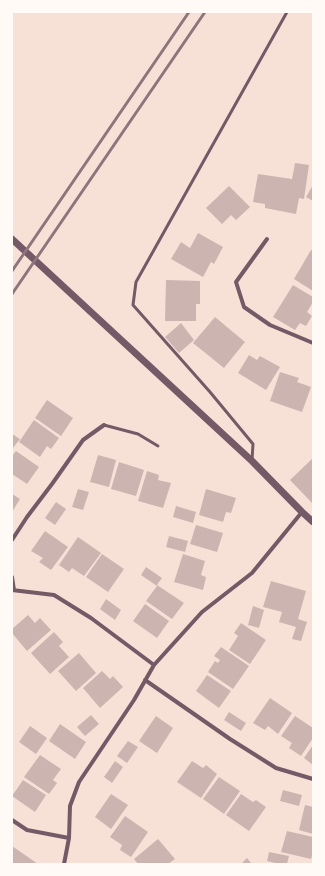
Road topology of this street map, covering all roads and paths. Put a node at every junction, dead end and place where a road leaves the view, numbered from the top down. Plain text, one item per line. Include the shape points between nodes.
1 (286, 12) edge
2 (12, 239) edge
3 (267, 239) dead end
4 (313, 343) edge
5 (104, 425) joint
6 (158, 446) dead end
7 (252, 462) junction
8 (302, 512) junction
9 (313, 522) edge
10 (12, 540) edge
11 (12, 577) edge
12 (13, 590) edge
13 (154, 665) junction
14 (145, 680) junction
15 (313, 779) edge
16 (12, 820) edge
17 (70, 838) junction
18 (64, 864) edge

1 - 7 lane via 136,282 133,305 253,444
2 - 7 street
3 - 4 street via 236,282 244,307 270,325
5 - 6 lane via 138,434
5 - 10 street via 83,440
7 - 8 street
8 - 9 street
8 - 13 street via 252,573 202,612
11 - 12 street
12 - 13 street via 54,595 91,618
13 - 14 street
14 - 15 street via 276,768
14 - 17 street via 79,782 70,806
16 - 17 street via 27,830
17 - 18 street

